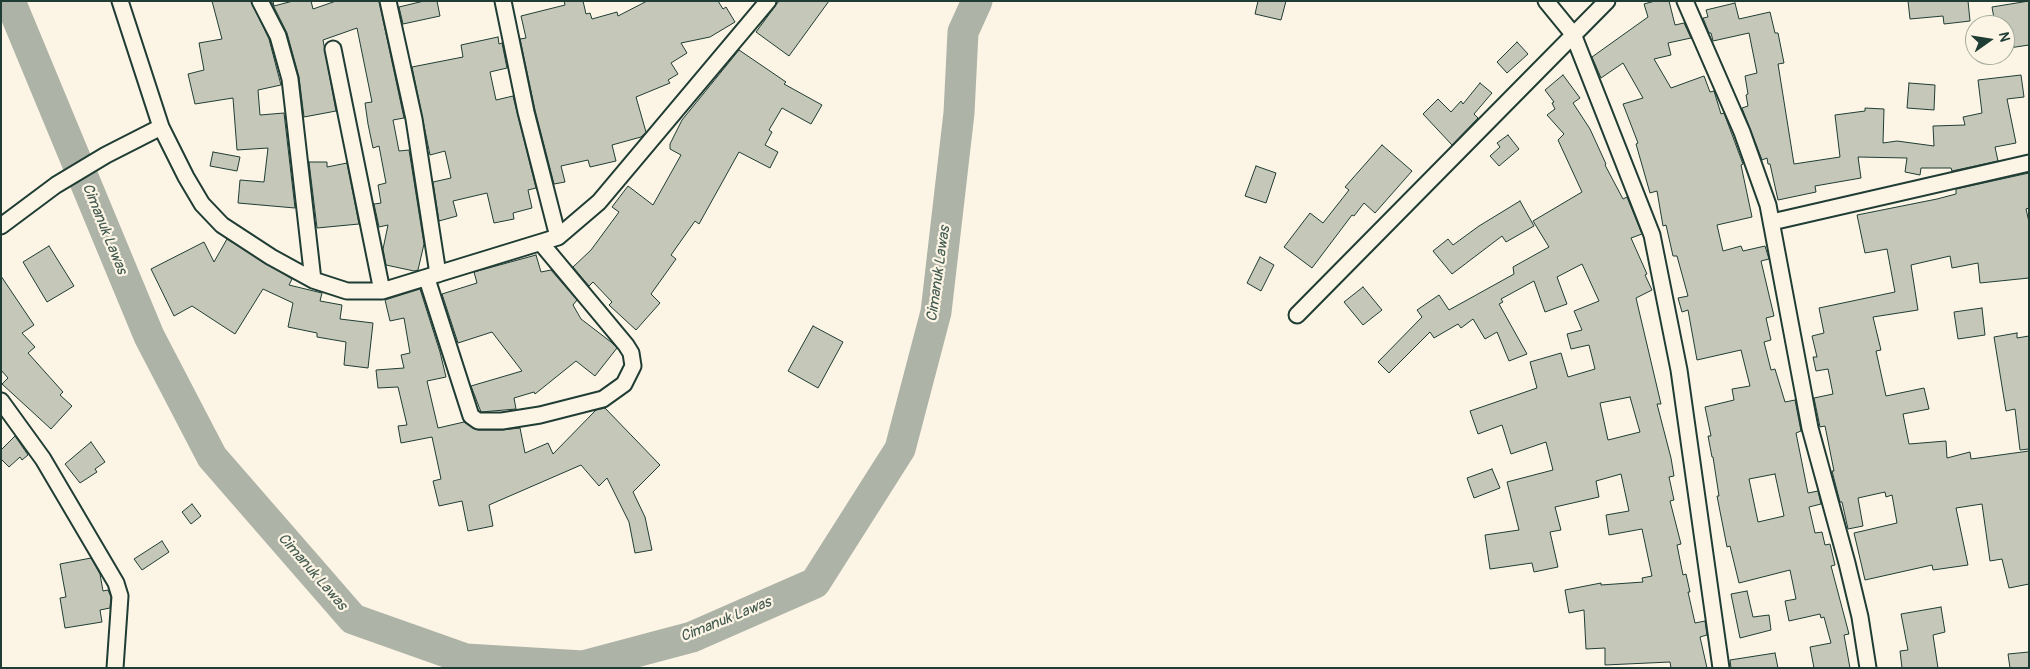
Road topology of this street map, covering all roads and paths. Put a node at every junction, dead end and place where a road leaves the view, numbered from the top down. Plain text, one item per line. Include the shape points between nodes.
1 (120, 1) edge
2 (260, 1) edge
3 (388, 1) edge
4 (503, 1) edge
5 (768, 1) edge
6 (1546, 1) edge
7 (1607, 1) edge
8 (1685, 1) edge
9 (1573, 34) junction
10 (333, 49) dead end
11 (161, 127) junction
12 (2029, 163) edge
13 (1772, 222) junction
14 (1, 226) edge
15 (558, 237) junction
16 (541, 243) junction
17 (433, 276) junction
18 (313, 280) junction
19 (382, 292) junction
20 (1297, 316) dead end
21 (1, 402) edge
22 (116, 668) edge
23 (1721, 668) edge
24 (1868, 668) edge

1 - 11 street
2 - 18 street via 278,36 290,79
3 - 17 street via 414,120
4 - 15 street via 526,112
5 - 15 street via 598,202
6 - 9 street
7 - 9 street
8 - 13 street via 1742,132
9 - 20 street
9 - 23 street via 1652,235 1679,370
10 - 19 street
11 - 14 street via 106,155
11 - 18 street via 202,204 222,225
12 - 13 street
13 - 24 street via 1810,428 1847,562
15 - 16 street
16 - 17 street
16 - 17 street via 631,353 633,366 624,384 603,399 512,419 478,420 471,416
17 - 19 street
18 - 19 street via 347,291
21 - 22 street via 42,459 116,583 120,596

